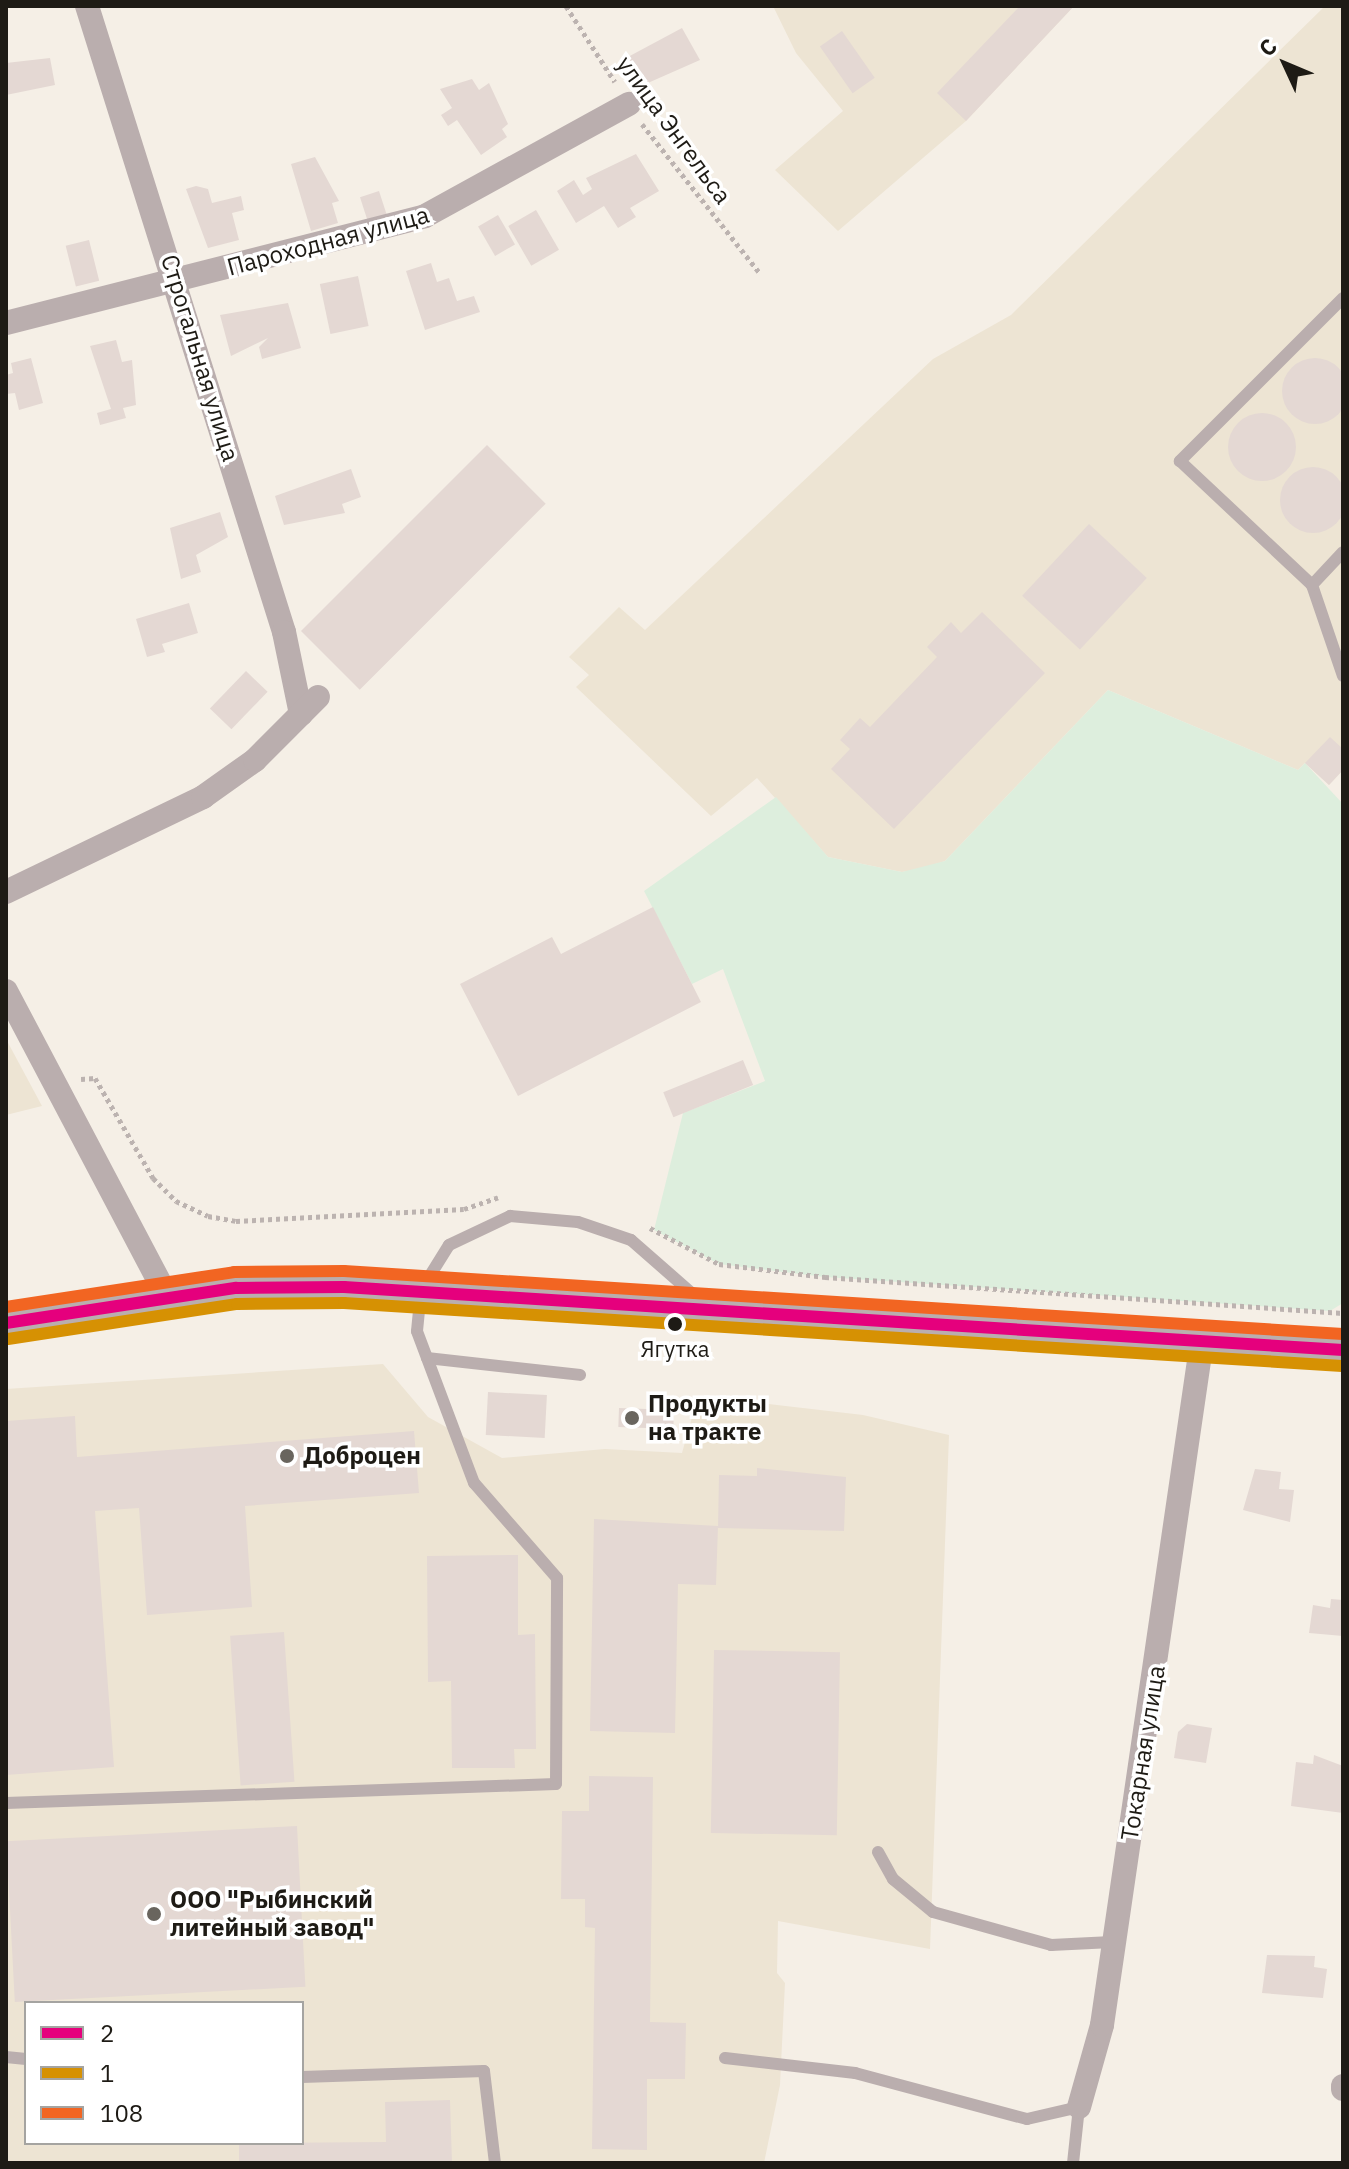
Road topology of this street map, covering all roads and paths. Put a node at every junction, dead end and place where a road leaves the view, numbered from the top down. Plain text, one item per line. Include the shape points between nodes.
1 (87, 6) edge
2 (566, 6) edge
3 (629, 104) junction
4 (759, 272) dead end
5 (177, 281) junction
6 (1343, 298) edge
7 (6, 323) edge
8 (1343, 552) edge
9 (1312, 585) junction
10 (1343, 676) edge
11 (6, 892) edge
12 (6, 991) edge
13 (57, 1082) junction
14 (515, 1196) dead end
15 (643, 1225) dead end
16 (421, 1290) junction
17 (167, 1296) junction
18 (706, 1306) junction
19 (1343, 1313) edge
20 (6, 1323) edge
21 (1202, 1340) junction
22 (1343, 1350) edge
23 (427, 1358) junction
24 (580, 1375) dead end
25 (6, 1803) edge
26 (878, 1852) dead end
27 (1112, 1942) junction
28 (725, 2058) dead end
29 (304, 2077) edge
30 (1079, 2107) junction
31 (495, 2163) edge
32 (1073, 2163) edge

1 - 5 street, Строгальная улица
2 - 3 path, улица Энгельса
3 - 4 path, улица Энгельса
3 - 5 street, Пароходная улица via 425,216
5 - 7 street, Пароходная улица
5 - 11 street, Строгальная улица via 310,705 203,797
6 - 9 lane via 1180,461
8 - 9 lane
9 - 10 lane
12 - 13 street
13 - 14 path via 95,1078 153,1178 176,1201 208,1216 236,1221 464,1209
13 - 17 street
15 - 19 path via 690,1253 734,1266
16 - 17 street via 236,1288
16 - 18 street
16 - 18 lane via 449,1245 510,1216 578,1222 631,1240
16 - 23 lane via 417,1331
17 - 20 street
18 - 21 street
21 - 22 street
21 - 27 street, Токарная улица
23 - 24 lane
23 - 25 lane via 474,1483 557,1578 556,1784
26 - 27 lane via 893,1879 933,1912 1051,1945
27 - 30 street, Токарная улица via 1102,2025
28 - 30 lane via 855,2073 1027,2119
29 - 31 lane via 484,2071
30 - 32 lane, Токарная улица

